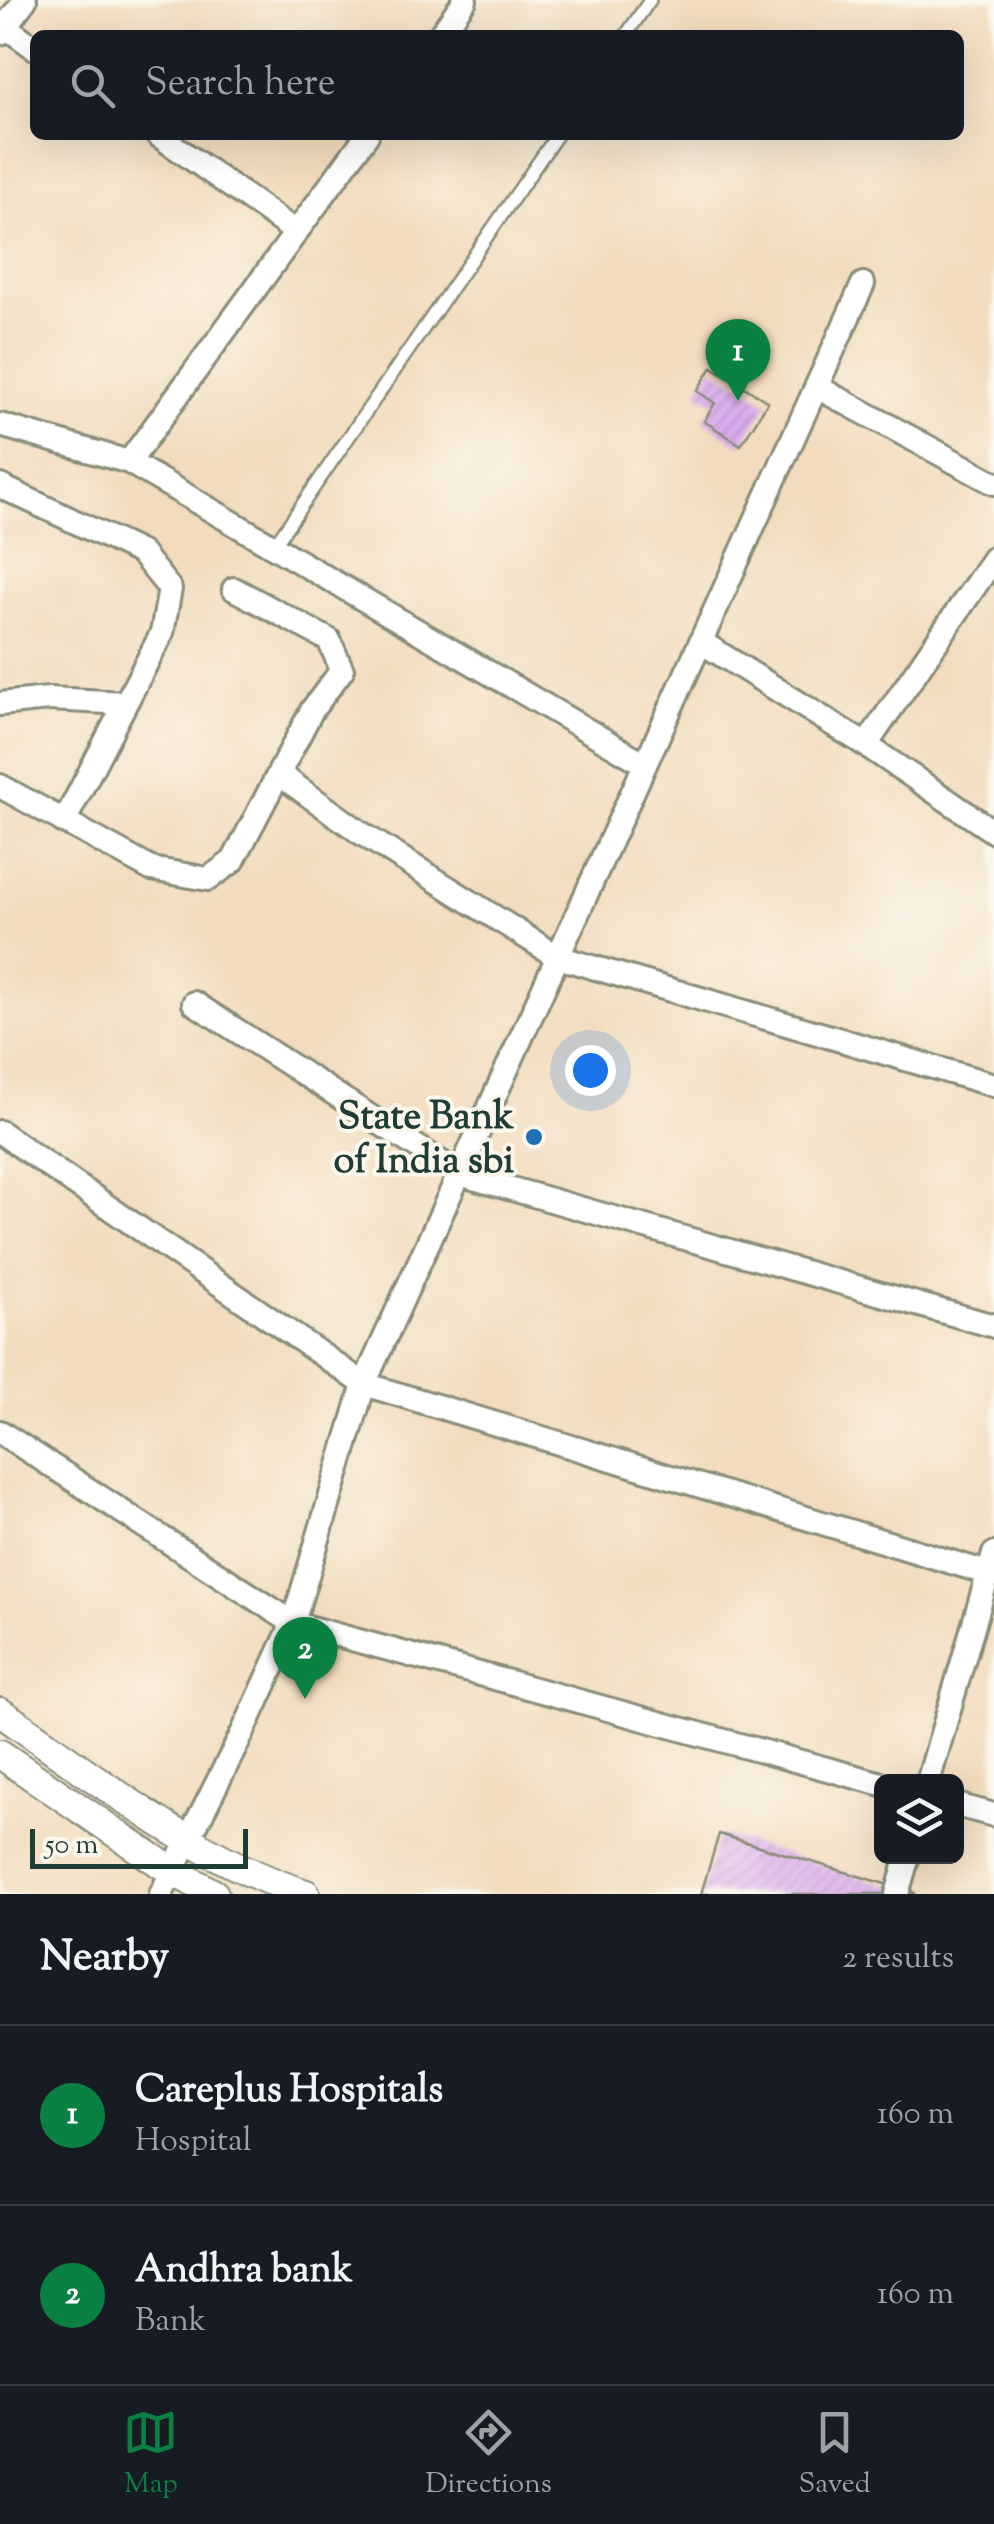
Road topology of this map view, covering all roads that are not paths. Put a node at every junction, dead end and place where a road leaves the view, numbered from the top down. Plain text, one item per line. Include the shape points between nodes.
1 (25, 0) edge
2 (465, 0) edge
3 (650, 0) edge
4 (2, 28) edge
5 (444, 30) edge
6 (629, 30) edge
7 (30, 45) edge
8 (165, 140) edge
9 (363, 140) edge
10 (554, 140) edge
11 (296, 232) junction
12 (863, 284) dead end
13 (816, 387) junction
14 (0, 425) edge
15 (129, 462) junction
16 (994, 484) edge
17 (0, 486) edge
18 (274, 546) junction
19 (994, 558) edge
20 (234, 588) dead end
21 (701, 642) junction
22 (126, 703) junction
23 (0, 704) edge
24 (866, 745) junction
25 (645, 764) junction
26 (279, 774) junction
27 (0, 786) edge
28 (64, 822) junction
29 (994, 832) edge
30 (558, 957) junction
31 (194, 1003) dead end
32 (994, 1085) edge
33 (0, 1132) edge
34 (460, 1174) junction
35 (994, 1326) edge
36 (364, 1384) junction
37 (0, 1432) edge
38 (992, 1568) edge
39 (293, 1623) junction
40 (0, 1712) edge
41 (0, 1754) edge
42 (930, 1774) edge
43 (874, 1782) edge
44 (964, 1806) edge
45 (994, 1815) edge
46 (188, 1840) junction
47 (906, 1864) edge
48 (167, 1883) edge
49 (214, 1894) edge
50 (306, 1894) edge
51 (898, 1894) edge

1 - 4 street
2 - 5 street
3 - 6 lane
4 - 7 street
8 - 11 street
9 - 11 street
10 - 18 lane
11 - 15 street
12 - 13 street
13 - 16 street
13 - 21 street
14 - 15 street
15 - 18 street
17 - 22 street via 141,553 170,589 162,634
18 - 25 street
19 - 24 street
20 - 26 street via 329,640 342,670
21 - 24 street
21 - 25 street
22 - 23 street
22 - 28 street
24 - 29 street
25 - 30 street
26 - 28 street via 233,861 208,878 152,869
26 - 30 street
27 - 28 street
30 - 32 street
30 - 34 street
31 - 34 street
33 - 36 street
34 - 35 street
34 - 36 street
36 - 38 street
36 - 39 street
37 - 39 street
38 - 42 street
39 - 43 street
39 - 46 street
40 - 46 street
41 - 48 street
44 - 45 street
46 - 48 street
46 - 50 street
47 - 51 street
48 - 49 street

